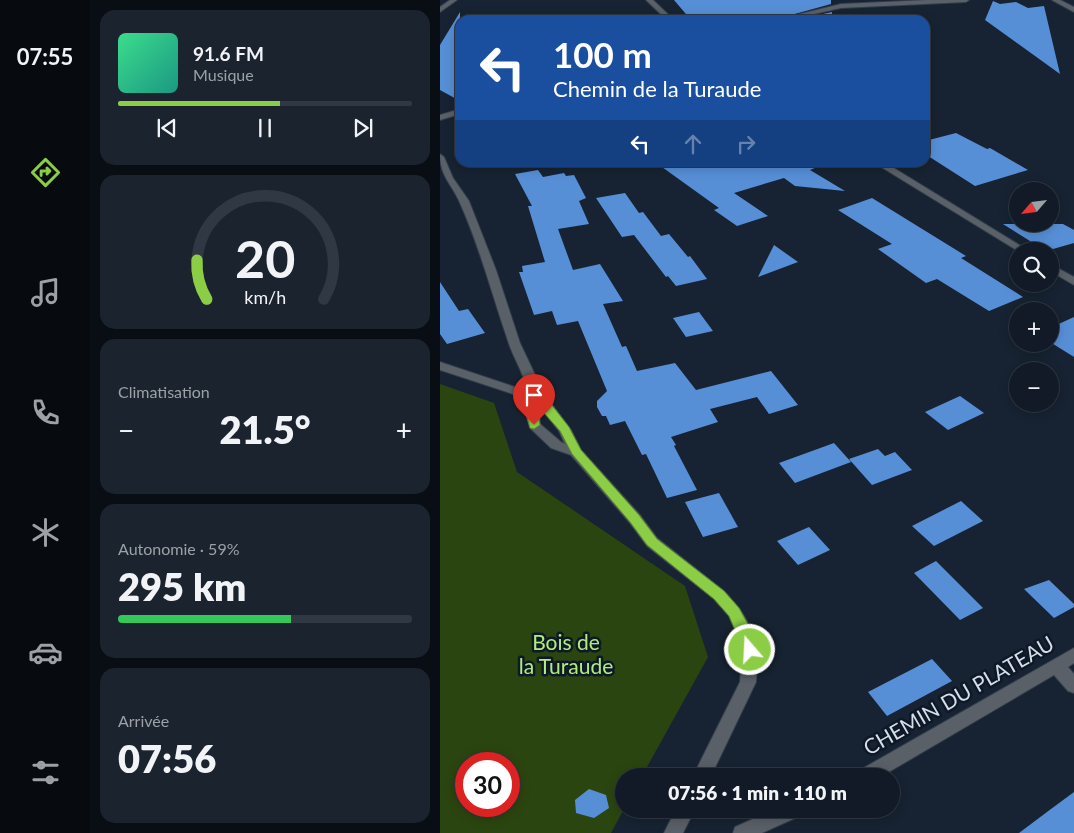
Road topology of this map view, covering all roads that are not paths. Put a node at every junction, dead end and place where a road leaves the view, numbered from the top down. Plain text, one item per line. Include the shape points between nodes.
1 (454, 0) edge
2 (649, 0) edge
3 (846, 0) edge
4 (966, 0) edge
5 (1054, 0) edge
6 (853, 5) junction
7 (440, 10) edge
8 (1074, 10) edge
9 (666, 15) edge
10 (803, 15) edge
11 (455, 113) edge
12 (440, 118) edge
13 (440, 157) edge
14 (885, 167) edge
15 (1009, 242) edge
16 (1059, 273) edge
17 (1074, 282) edge
18 (440, 366) edge
19 (534, 397) junction
20 (576, 452) junction
21 (1074, 656) edge
22 (1056, 666) junction
23 (1074, 686) edge
24 (706, 768) edge
25 (880, 768) edge
26 (683, 818) edge
27 (775, 818) edge
28 (678, 832) edge
29 (742, 833) edge

1 - 7 street
2 - 9 street
3 - 6 street
4 - 6 street
5 - 8 street
6 - 10 street
11 - 12 street
13 - 19 street via 464,201 491,270 514,343 531,379
14 - 15 street
16 - 17 street
18 - 19 street
19 - 20 street via 547,406
19 - 20 street via 534,425 556,445
20 - 24 street via 652,542 719,595 742,626 750,650 748,682
21 - 22 street, CHEMIN DU PLATEAU
22 - 23 street
22 - 25 street, CHEMIN DU PLATEAU
26 - 28 street
27 - 29 street

